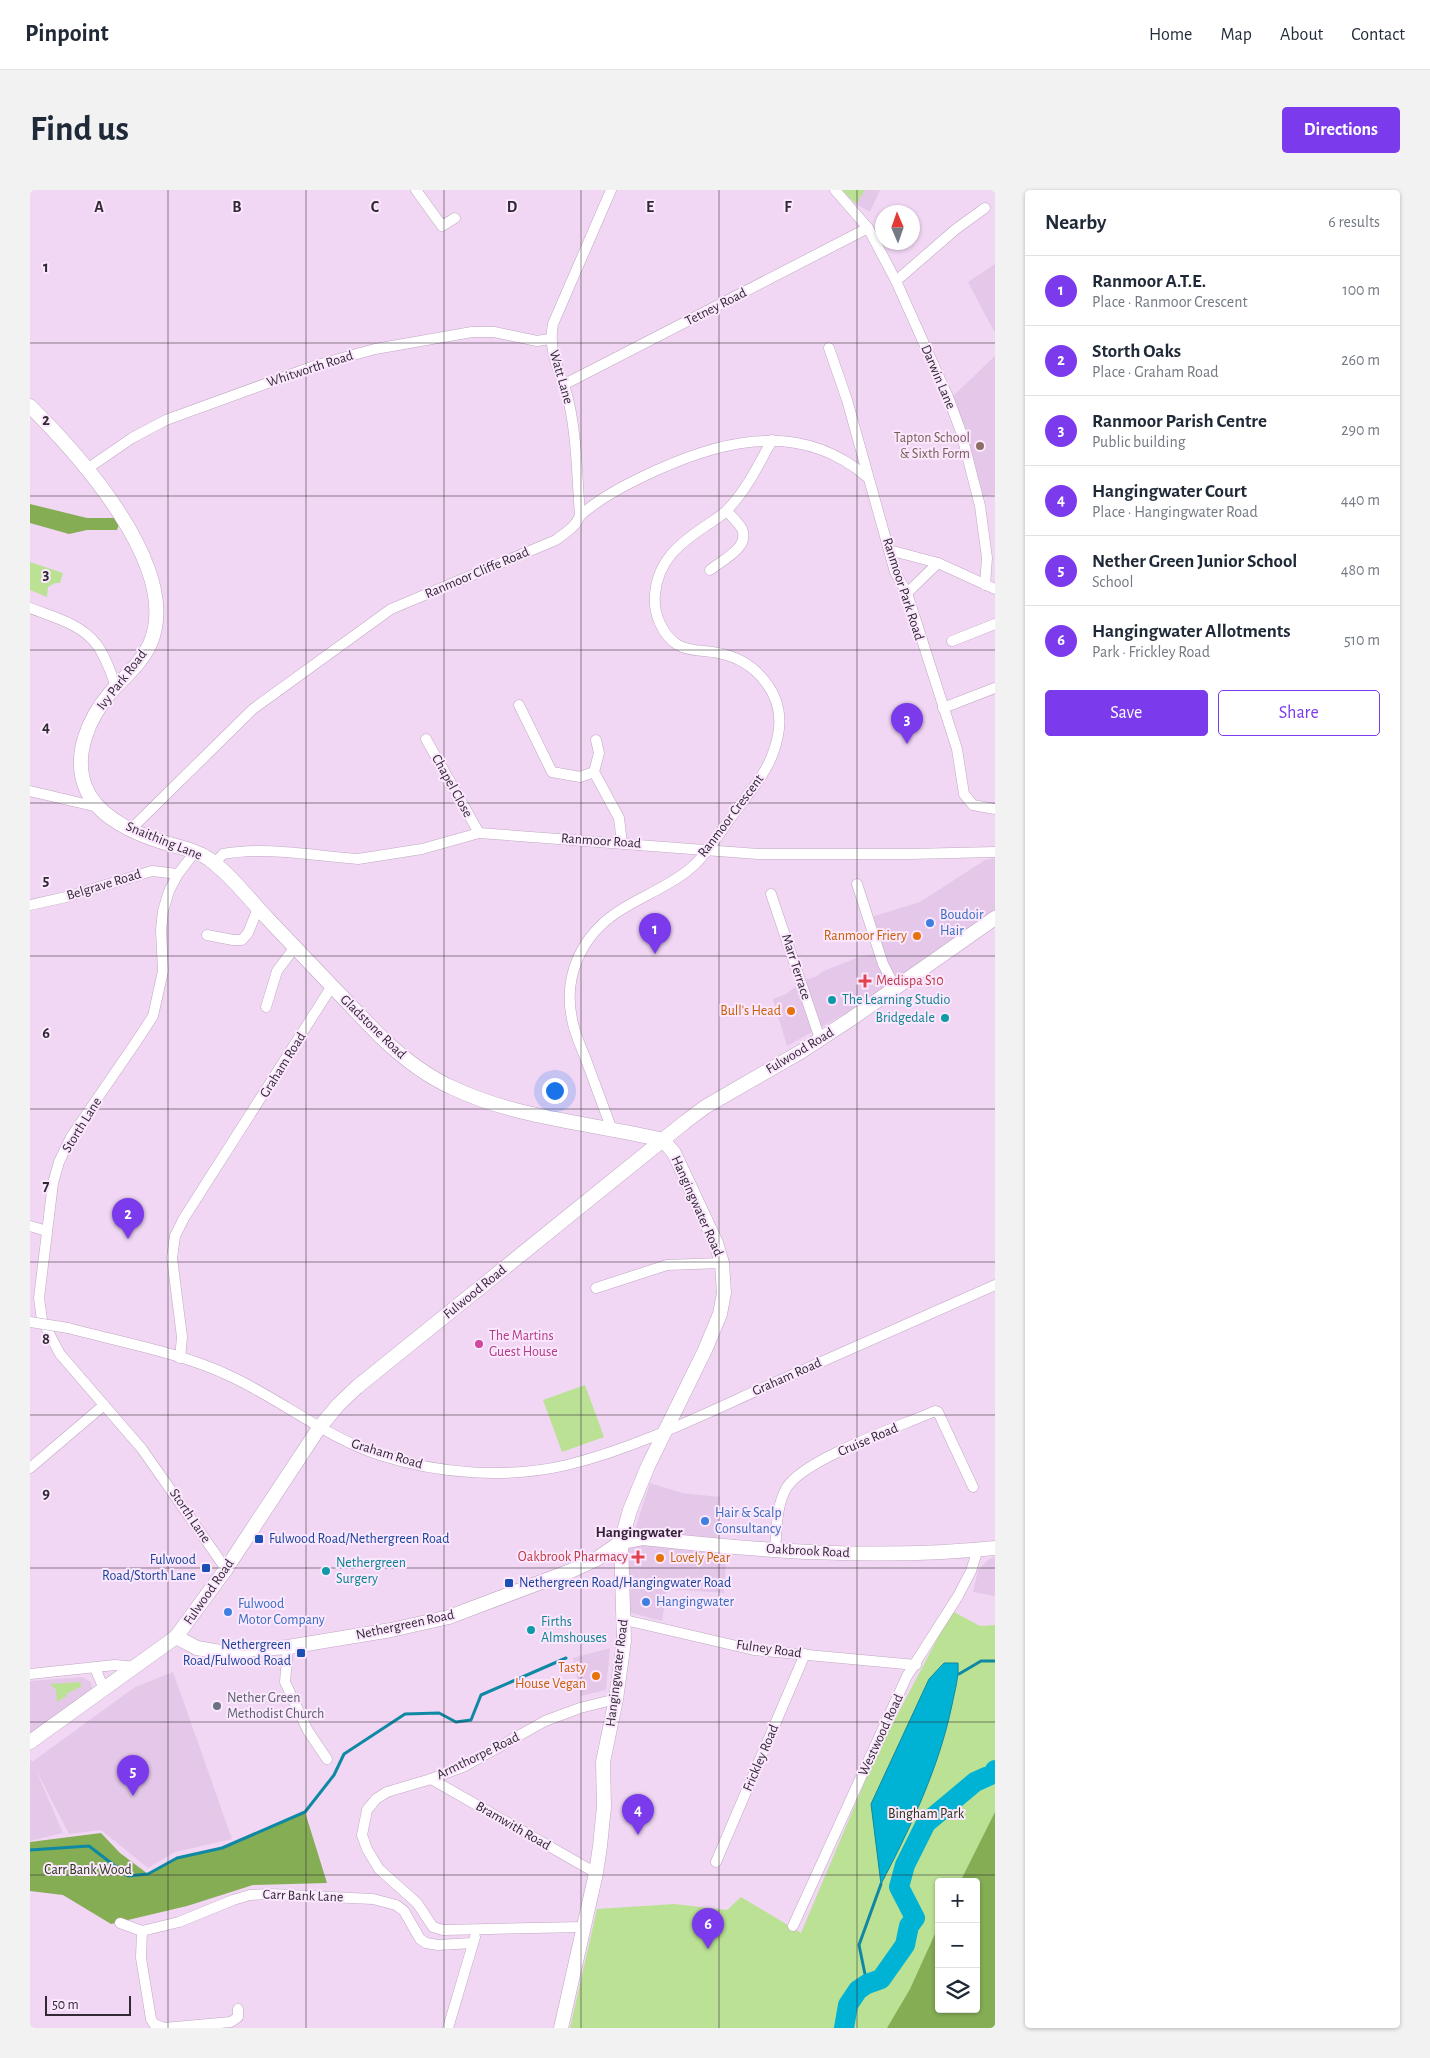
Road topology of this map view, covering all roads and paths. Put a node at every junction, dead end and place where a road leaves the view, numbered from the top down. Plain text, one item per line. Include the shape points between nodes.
1 (416, 190) edge
2 (612, 190) edge
3 (835, 190) edge
4 (985, 208) dead end
5 (455, 218) dead end
6 (868, 228) junction
7 (896, 281) junction
8 (550, 340) junction
9 (829, 348) dead end
10 (563, 385) junction
11 (30, 406) edge
12 (772, 440) junction
13 (87, 469) junction
14 (867, 477) junction
15 (726, 511) junction
16 (580, 515) junction
17 (890, 550) junction
18 (938, 563) junction
19 (710, 570) dead end
20 (990, 587) edge
21 (907, 593) junction
22 (30, 608) edge
23 (995, 624) edge
24 (952, 641) dead end
25 (116, 687) junction
26 (995, 688) edge
27 (519, 706) dead end
28 (943, 708) junction
29 (426, 740) dead end
30 (596, 740) dead end
31 (594, 772) junction
32 (30, 790) edge
33 (98, 808) junction
34 (995, 809) edge
35 (131, 829) junction
36 (479, 833) junction
37 (622, 843) junction
38 (707, 850) junction
39 (195, 852) junction
40 (995, 852) edge
41 (214, 864) junction
42 (178, 874) junction
43 (857, 884) dead end
44 (771, 894) dead end
45 (30, 905) edge
46 (258, 908) junction
47 (995, 918) edge
48 (207, 935) dead end
49 (295, 947) junction
50 (332, 986) junction
51 (896, 989) junction
52 (266, 1007) dead end
53 (820, 1039) junction
54 (612, 1130) junction
55 (663, 1140) junction
56 (30, 1226) edge
57 (47, 1231) junction
58 (722, 1263) junction
59 (995, 1285) edge
60 (596, 1288) dead end
61 (30, 1322) edge
62 (180, 1358) junction
63 (104, 1405) junction
64 (319, 1428) junction
65 (664, 1432) junction
66 (30, 1468) edge
67 (973, 1487) dead end
68 (621, 1542) junction
69 (995, 1548) edge
70 (978, 1549) junction
71 (775, 1550) junction
72 (226, 1569) junction
73 (625, 1620) junction
74 (176, 1637) junction
75 (288, 1646) junction
76 (805, 1654) junction
77 (916, 1666) junction
78 (135, 1667) junction
79 (95, 1668) junction
80 (30, 1674) edge
81 (104, 1689) junction
82 (616, 1699) junction
83 (30, 1742) edge
84 (327, 1759) dead end
85 (431, 1779) junction
86 (716, 1862) dead end
87 (596, 1873) junction
88 (120, 1922) dead end
89 (793, 1926) dead end
90 (583, 1927) junction
91 (478, 1929) junction
92 (142, 1931) junction
93 (473, 1942) junction
94 (238, 2009) dead end
95 (448, 2028) edge
96 (561, 2028) edge

1 - 5 street via 442,226
2 - 8 street, Watt Lane via 553,324
3 - 6 street, Darwin Lane
4 - 7 street
6 - 7 street, Darwin Lane
6 - 10 street, Tetney Road
7 - 20 street, Darwin Lane via 948,397 971,466 980,506
8 - 10 street, Watt Lane
8 - 13 street, Whitworth Road via 472,332 375,349 317,365 166,420 132,438
9 - 14 street, Ranmoor Park Road via 847,400
10 - 16 street, Watt Lane via 569,402
11 - 13 street, Ivy Park Road
12 - 14 street, Ranmoor Cliffe Road via 821,450 856,467
12 - 15 street, Ranmoor Crescent via 742,494
12 - 16 street, Ranmoor Cliffe Road via 737,442 695,454 611,493
13 - 25 street, Ivy Park Road via 134,538 150,575 156,605 150,644
14 - 17 street, Ranmoor Park Road
15 - 19 street via 742,528 744,540 742,546
15 - 38 street, Ranmoor Crescent via 667,558 656,578 654,599 657,617 666,635 680,646 719,653 748,665 772,690 778,707 779,732 771,760 760,780
16 - 35 street, Ranmoor Cliffe Road via 575,524 556,540 391,609 253,709
17 - 18 street
17 - 21 street, Ranmoor Park Road via 896,572
18 - 20 street
18 - 21 street
21 - 28 street, Ranmoor Park Road
22 - 25 street via 86,633 97,645
23 - 24 street
25 - 33 street, Ivy Park Road via 93,718 81,753 82,777
26 - 28 street
27 - 31 street via 552,772 580,777
28 - 34 street, Ranmoor Park Road via 957,749 964,794 973,805
29 - 36 street, Chapel Close
30 - 31 street via 599,753
31 - 37 street via 619,818
32 - 33 street, Snaithing Lane
33 - 35 street, Snaithing Lane
35 - 39 street, Snaithing Lane
36 - 37 street, Ranmoor Road
36 - 41 street, Ranmoor Road via 422,849 368,858 278,851 223,854
37 - 38 street, Ranmoor Road
38 - 40 street, Ranmoor Road via 758,854
38 - 54 street, Ranmoor Crescent via 687,872 616,912 602,924 590,936 573,967 570,983 572,1019
39 - 41 street, Snaithing Lane
39 - 42 street, Storth Lane
41 - 46 street, Gladstone Road
42 - 45 street, Belgrave Road via 152,871
42 - 57 street, Storth Lane via 163,911 163,972 153,1016 71,1137 53,1183
43 - 51 street via 884,964
44 - 53 street, Marr Terrace
46 - 48 street via 242,940
46 - 49 street, Gladstone Road
47 - 51 street, Fulwood Road
49 - 50 street, Gladstone Road
49 - 52 street via 277,970
50 - 54 street, Gladstone Road via 402,1056 452,1088 537,1116
50 - 62 street, Graham Road via 175,1236 172,1258 182,1337
51 - 53 street, Fulwood Road
53 - 55 street, Fulwood Road via 705,1107
54 - 55 street, Gladstone Road
55 - 58 street, Hangingwater Road via 674,1153
55 - 64 street, Fulwood Road via 357,1388
56 - 57 street
57 - 63 street, Storth Lane via 39,1298 42,1320 60,1354
58 - 60 street via 667,1265
58 - 65 street, Hangingwater Road via 724,1293 720,1314
59 - 65 street, Graham Road
61 - 62 street, bridge via 68,1328
62 - 64 street, Graham Road via 232,1376
63 - 66 street
63 - 72 street, Storth Lane via 162,1475
64 - 65 street, Graham Road via 387,1456 433,1467 507,1472 566,1465
64 - 72 street, Fulwood Road
65 - 68 street, Hangingwater Road via 630,1510
67 - 71 street, Cruise Road via 935,1411 851,1446 799,1474 787,1487 780,1505
68 - 71 street, Oakbrook Road via 643,1538
68 - 73 street, Hangingwater Road
68 - 75 street, Nethergreen Road via 573,1570 449,1617 391,1630
69 - 70 street, Oakbrook Road
70 - 71 street, Oakbrook Road via 833,1554
70 - 77 street, Westwood Road via 958,1596
72 - 74 street, Fulwood Road
73 - 76 street, Fulney Road via 754,1650
73 - 82 street, Hangingwater Road
74 - 75 street, Nethergreen Road via 197,1648 220,1652
74 - 78 street, Fulwood Road
75 - 84 street via 285,1682 308,1731
76 - 77 street, Fulney Road
76 - 86 street, Frickley Road
77 - 89 street, Westwood Road via 907,1676
78 - 79 street
78 - 81 street, Fulwood Road
79 - 80 street
79 - 81 street
81 - 83 street, Fulwood Road
82 - 85 street, Armthorpe Road via 546,1721 465,1766
82 - 87 street, Hangingwater Road via 603,1762 604,1807
85 - 87 street, Bramwith Road
85 - 91 street, Armthorpe Road via 387,1792 376,1800 367,1810 362,1835 379,1869 417,1903 433,1927 443,1930
87 - 90 street, Hangingwater Road
88 - 92 street
90 - 91 street, Armthorpe Road
90 - 96 street, Hangingwater Road
91 - 93 street
92 - 93 street, Carr Bank Lane via 179,1922 250,1895 270,1894 387,1902 404,1911 420,1939 426,1943
92 - 94 street via 141,1958 154,2024 164,2028 231,2022 238,2017
93 - 95 street

